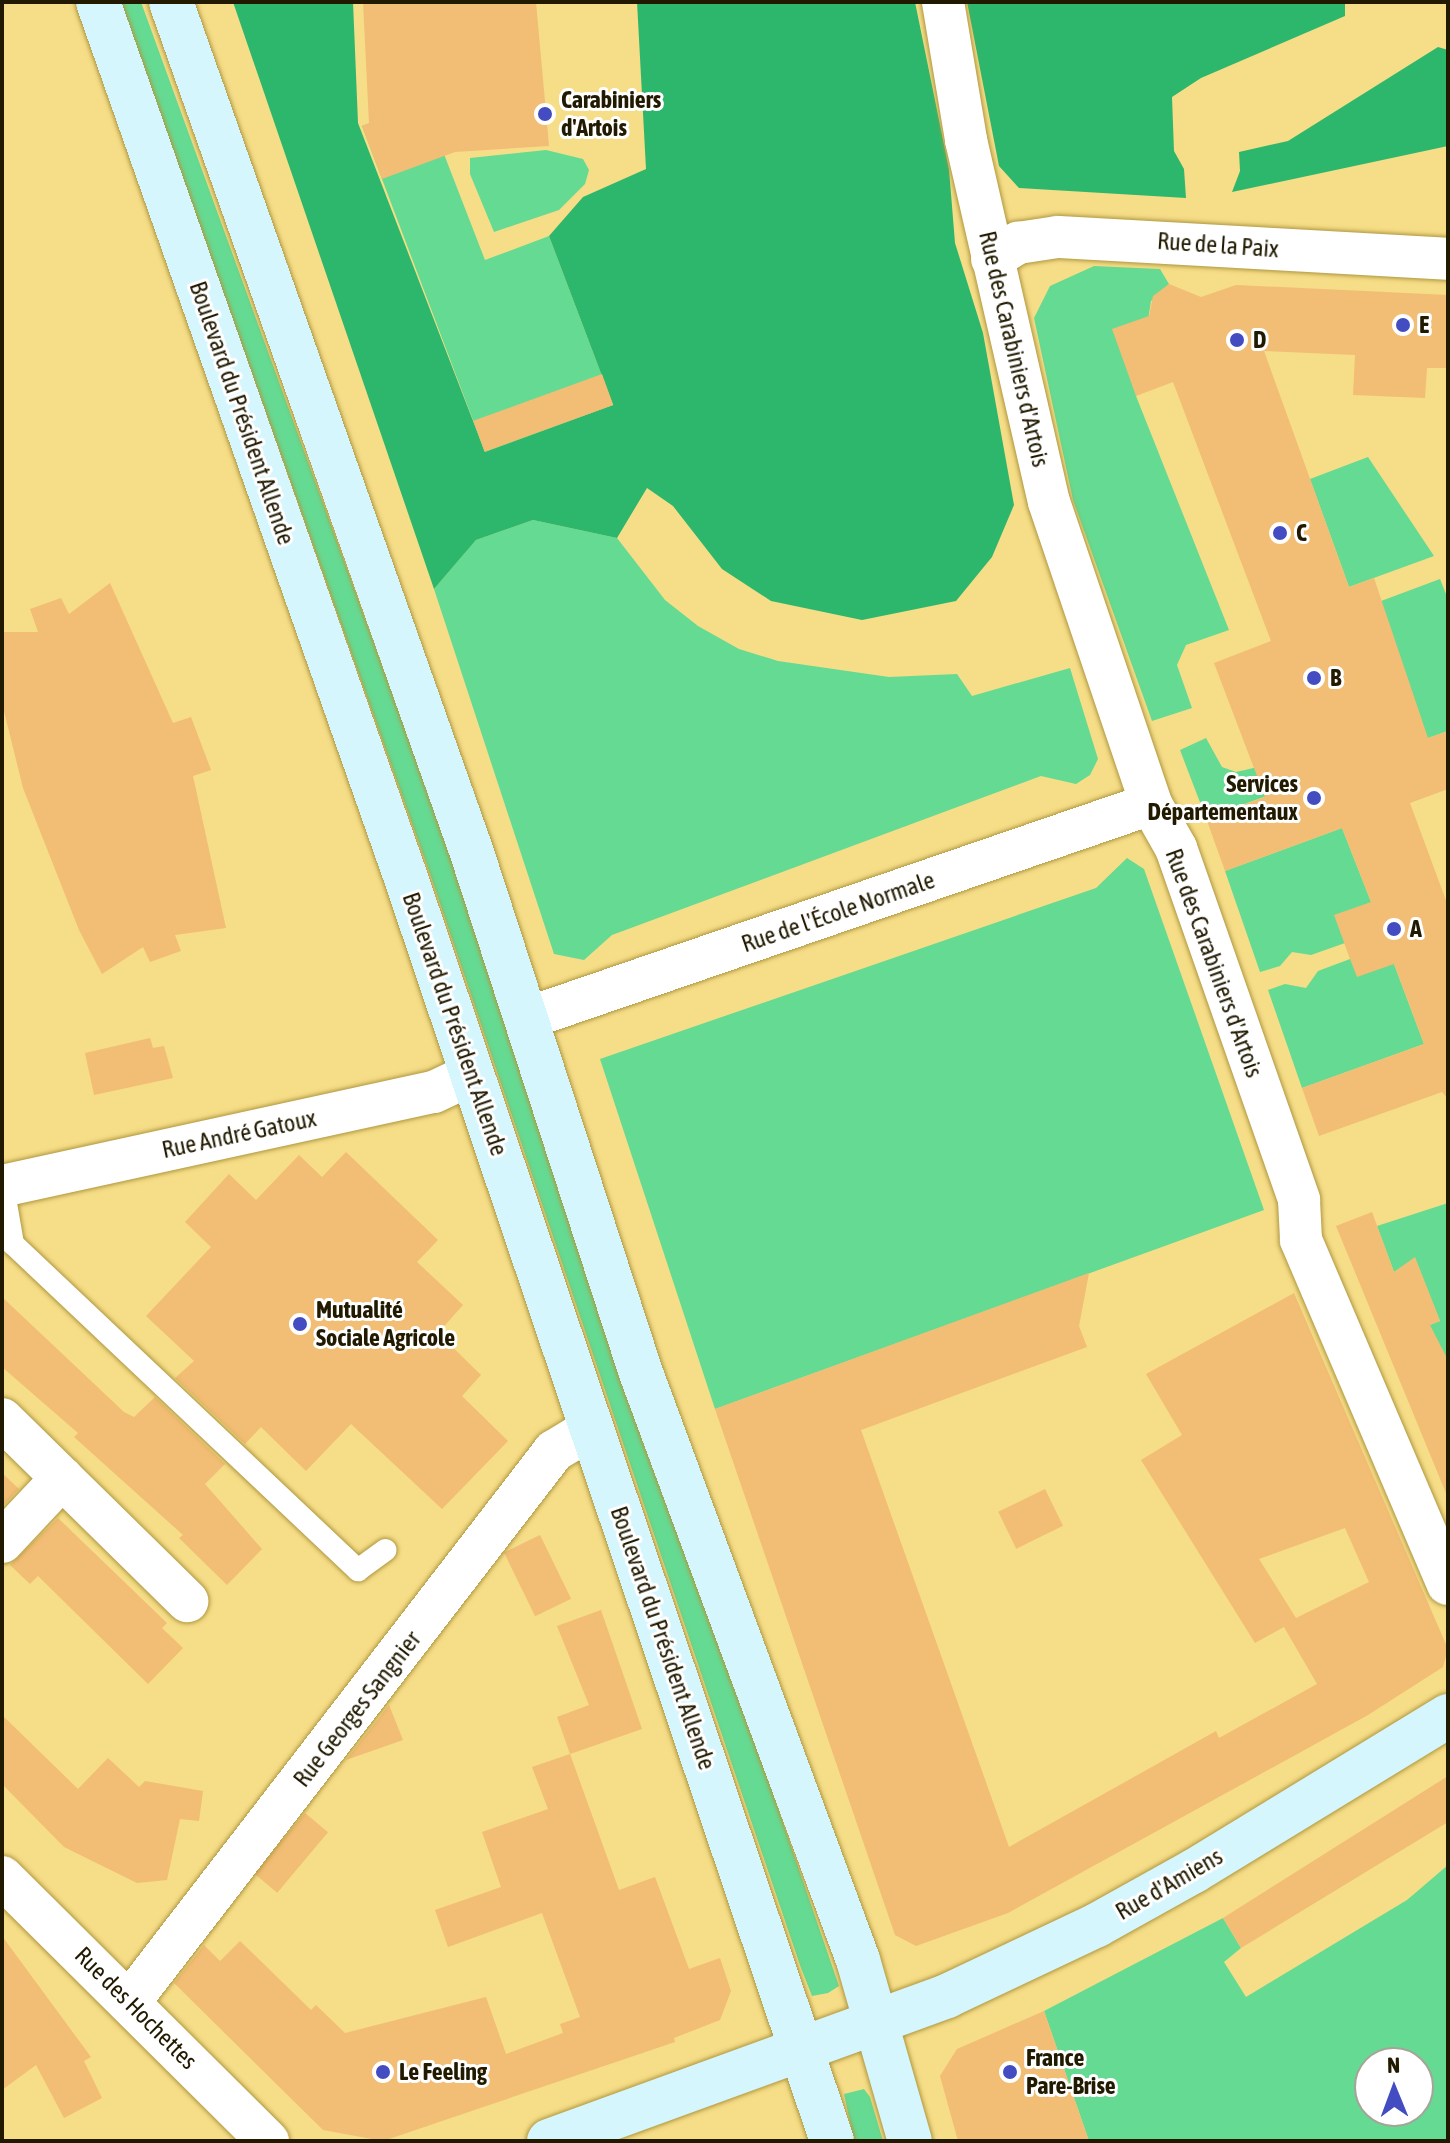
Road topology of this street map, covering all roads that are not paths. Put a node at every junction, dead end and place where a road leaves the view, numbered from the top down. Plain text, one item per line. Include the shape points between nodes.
1 (98, 2) edge
2 (171, 2) edge
3 (943, 2) edge
4 (992, 259) junction
5 (1448, 259) edge
6 (1151, 804) junction
7 (525, 1019) junction
8 (472, 1074) junction
9 (2, 1183) edge
10 (2, 1419) edge
11 (592, 1428) junction
12 (62, 1478) junction
13 (2, 1542) edge
14 (386, 1550) dead end
15 (1448, 1584) edge
16 (187, 1601) dead end
17 (1448, 1716) edge
18 (2, 1877) edge
19 (131, 2000) junction
20 (875, 2023) junction
21 (801, 2050) junction
22 (905, 2124) edge
23 (268, 2141) edge
24 (549, 2141) edge
25 (832, 2141) edge

1 - 8 main road, Boulevard du Président Allende
2 - 7 main road
3 - 4 street, Rue des Carabiniers d'Artois
4 - 5 street, Rue de la Paix via 1018,243 1058,237
4 - 6 street, Rue des Carabiniers d'Artois via 1049,502
6 - 7 street, Rue de l'École Normale
6 - 15 street, Rue des Carabiniers d'Artois via 1176,848 1284,1156 1299,1200 1301,1240 1326,1307
7 - 20 main road via 641,1373 858,1960
8 - 9 street, Rue André Gatoux via 434,1092
8 - 11 main road, Boulevard du Président Allende
9 - 14 lane via 13,1244 358,1570
10 - 12 street
11 - 19 street, Rue Georges Sangnier via 554,1451
11 - 21 main road, Boulevard du Président Allende
12 - 13 street
12 - 16 street
17 - 20 main road, Rue d'Amiens via 1097,1925 933,2003
18 - 19 street, Rue des Hochettes
19 - 23 street, Rue des Hochettes
20 - 21 main road, Rue d'Amiens
20 - 22 main road
21 - 24 main road, Rue d'Amiens
21 - 25 main road, Boulevard du Président Allende

